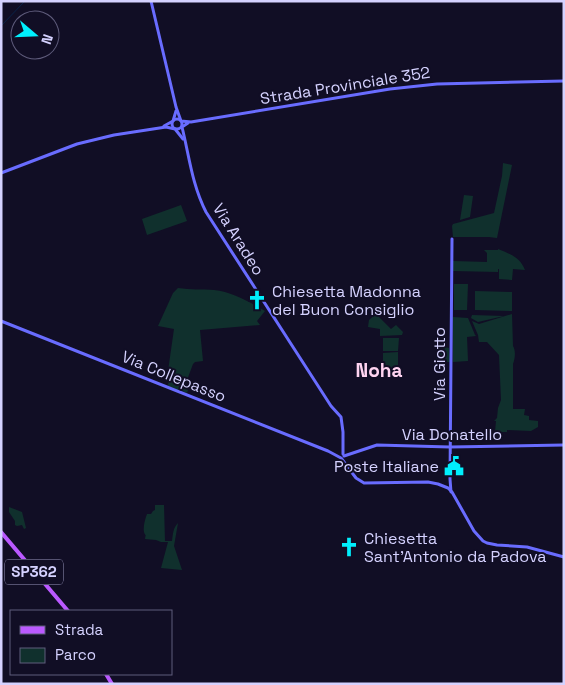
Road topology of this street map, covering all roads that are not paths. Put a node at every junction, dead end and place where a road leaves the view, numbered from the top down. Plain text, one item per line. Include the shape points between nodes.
1 (151, 1) edge
2 (564, 81) edge
3 (176, 107) junction
4 (173, 121) junction
5 (181, 121) junction
6 (191, 122) junction
7 (182, 126) junction
8 (161, 127) junction
9 (175, 129) junction
10 (185, 142) junction
11 (1, 173) edge
12 (452, 239) dead end
13 (1, 321) edge
14 (562, 445) edge
15 (450, 448) junction
16 (342, 456) junction
17 (450, 479) junction
18 (444, 486) junction
19 (452, 492) junction
20 (1, 532) edge
21 (564, 557) edge
22 (67, 610) edge

1 - 3 street
2 - 6 street, Strada Provinciale 352 via 413,85
3 - 4 street
3 - 5 street
4 - 5 street
4 - 8 street
4 - 9 street
5 - 6 street, Strada Provinciale 352
5 - 7 street
6 - 7 street, Strada Provinciale 352
7 - 9 street
7 - 10 street, Via Aradeo
8 - 9 street
8 - 11 street via 77,144
9 - 10 street, Via Aradeo
10 - 16 street, Via Aradeo via 206,212 341,417
12 - 15 street, Via Giotto
13 - 16 street, Via Collepasso
14 - 15 street, Via Donatello
15 - 16 street, Via Donatello via 377,445
15 - 17 street, Via Giotto
16 - 18 street via 356,478 364,483 432,482
17 - 18 street
17 - 19 street, Via Giotto
18 - 19 street
19 - 21 street via 483,541 497,546 527,546
20 - 22 main road, SP362

